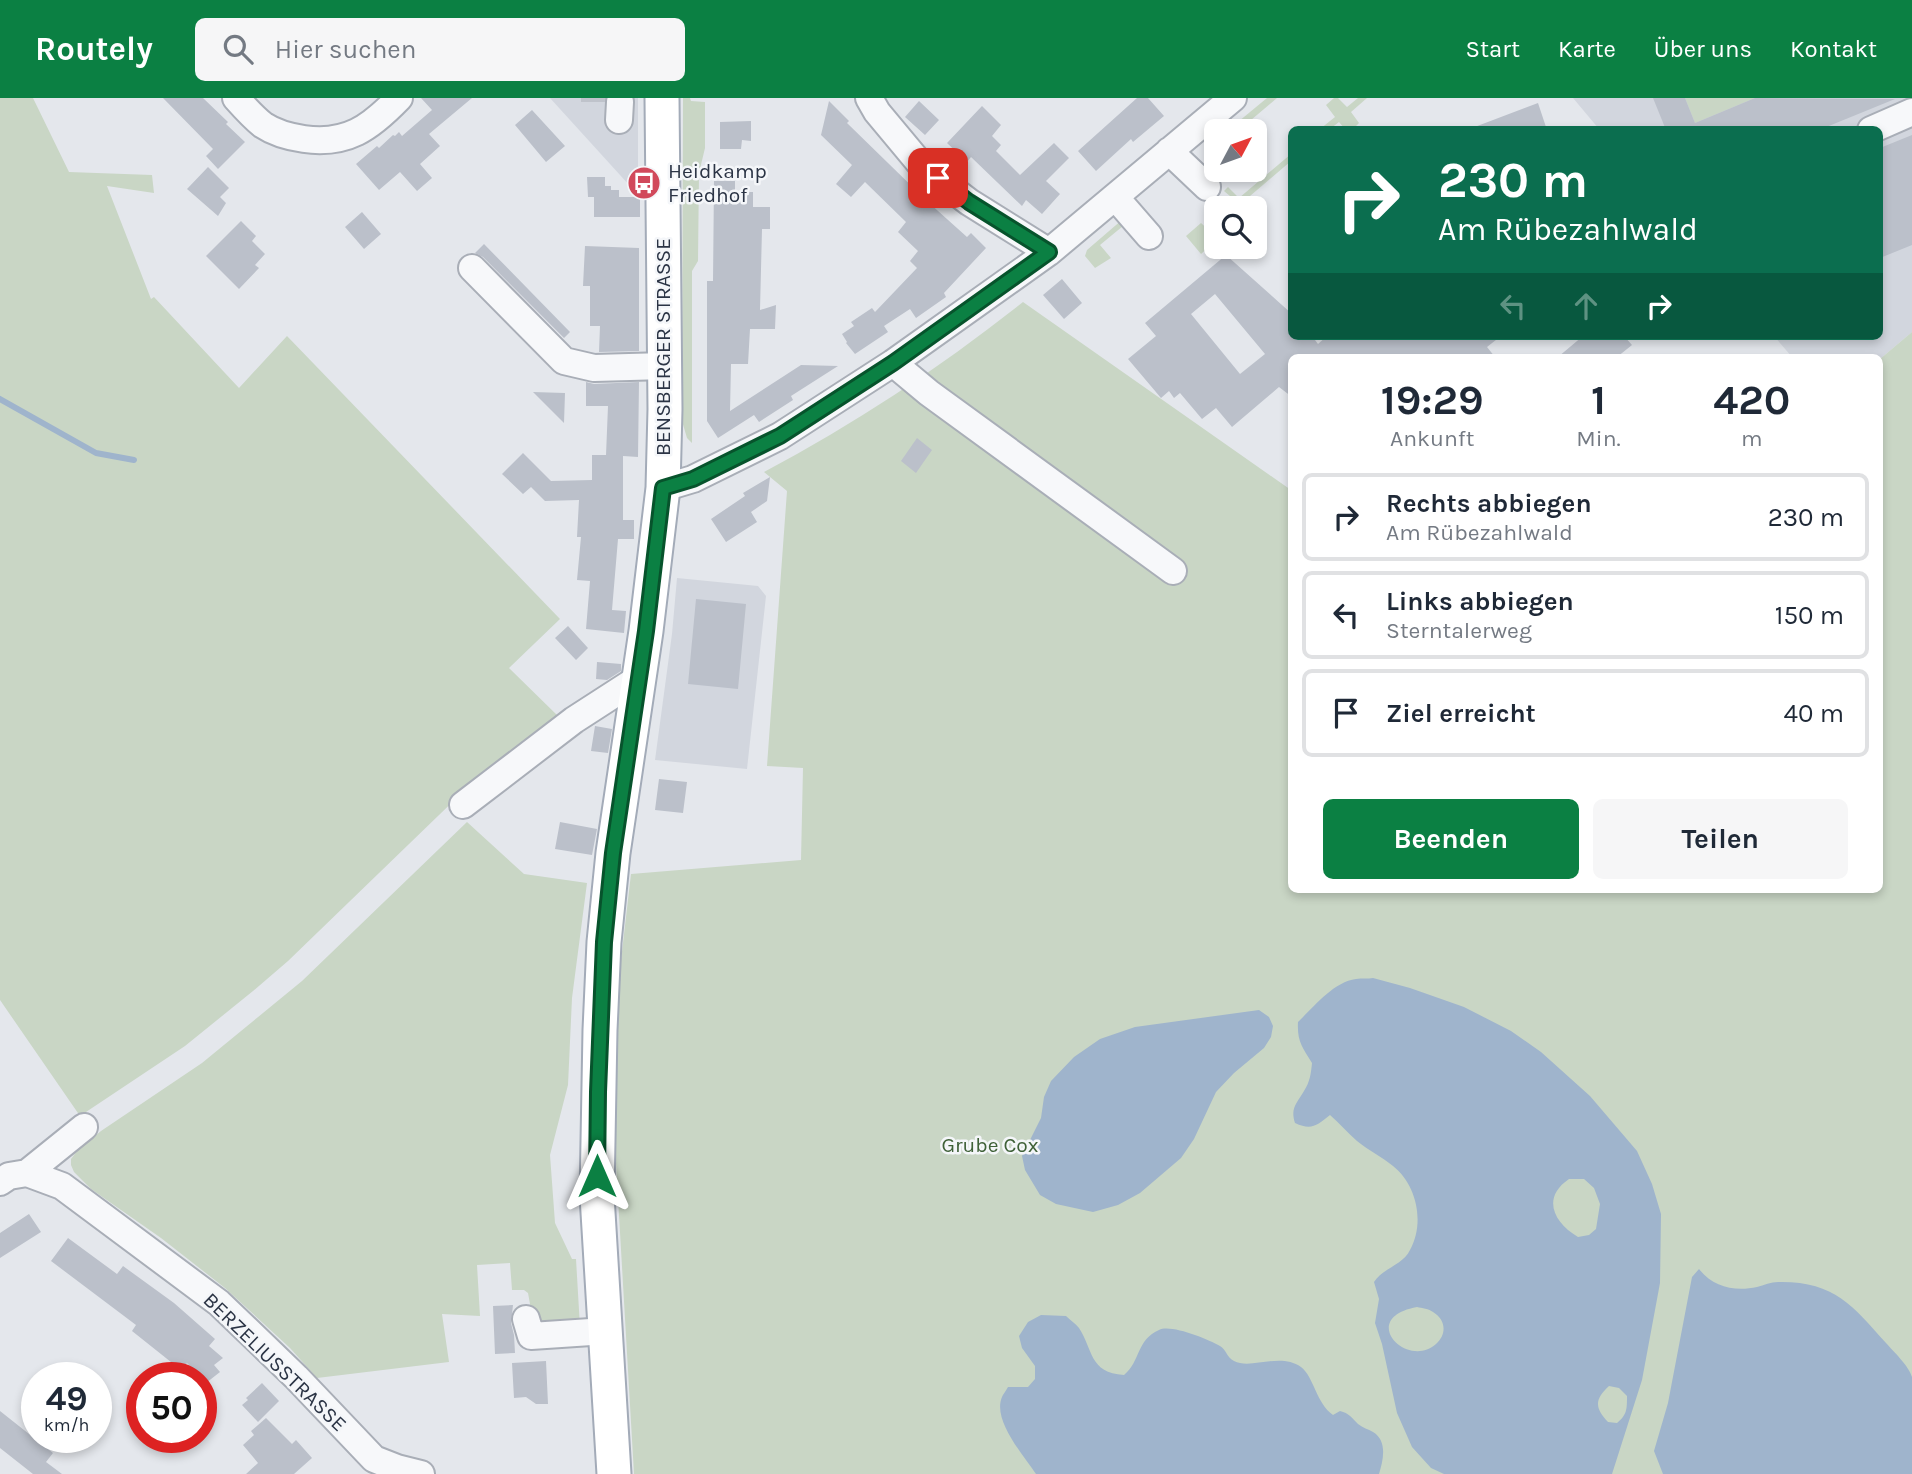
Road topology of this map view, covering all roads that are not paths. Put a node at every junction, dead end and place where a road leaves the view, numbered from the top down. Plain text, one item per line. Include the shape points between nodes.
1 (236, 98) edge
2 (398, 98) edge
3 (662, 98) edge
4 (869, 98) edge
5 (1233, 98) edge
6 (1912, 112) edge
7 (1880, 126) edge
8 (1169, 151) junction
9 (1207, 187) dead end
10 (1116, 198) junction
11 (1149, 236) dead end
12 (1049, 252) junction
13 (472, 268) dead end
14 (893, 363) junction
15 (665, 366) junction
16 (663, 488) junction
17 (1173, 571) dead end
18 (639, 678) junction
19 (463, 805) dead end
20 (84, 1127) dead end
21 (27, 1173) junction
22 (0, 1182) edge
23 (526, 1319) dead end
24 (606, 1331) junction
25 (367, 1467) edge
26 (421, 1474) edge
27 (614, 1474) edge

1 - 2 street via 264,125 287,136 338,140 363,130
3 - 15 main road, BENSBERGER STRASSE
4 - 12 street via 922,166
5 - 8 street
6 - 7 street
8 - 9 street
8 - 10 street
10 - 11 street
10 - 12 street
12 - 14 street
13 - 15 street via 564,361 594,368
14 - 16 street via 780,436 693,479
14 - 17 street
15 - 16 main road, BENSBERGER STRASSE
16 - 18 main road, BENSBERGER STRASSE
18 - 19 street via 573,720
18 - 24 main road, BENSBERGER STRASSE via 604,942 597,1196
20 - 21 street
21 - 22 street
21 - 25 street, BERZELIUSSTRASSE via 62,1186 219,1303 296,1377
23 - 24 street via 531,1336
24 - 27 main road, BENSBERGER STRASSE
25 - 26 street, BERZELIUSSTRASSE

